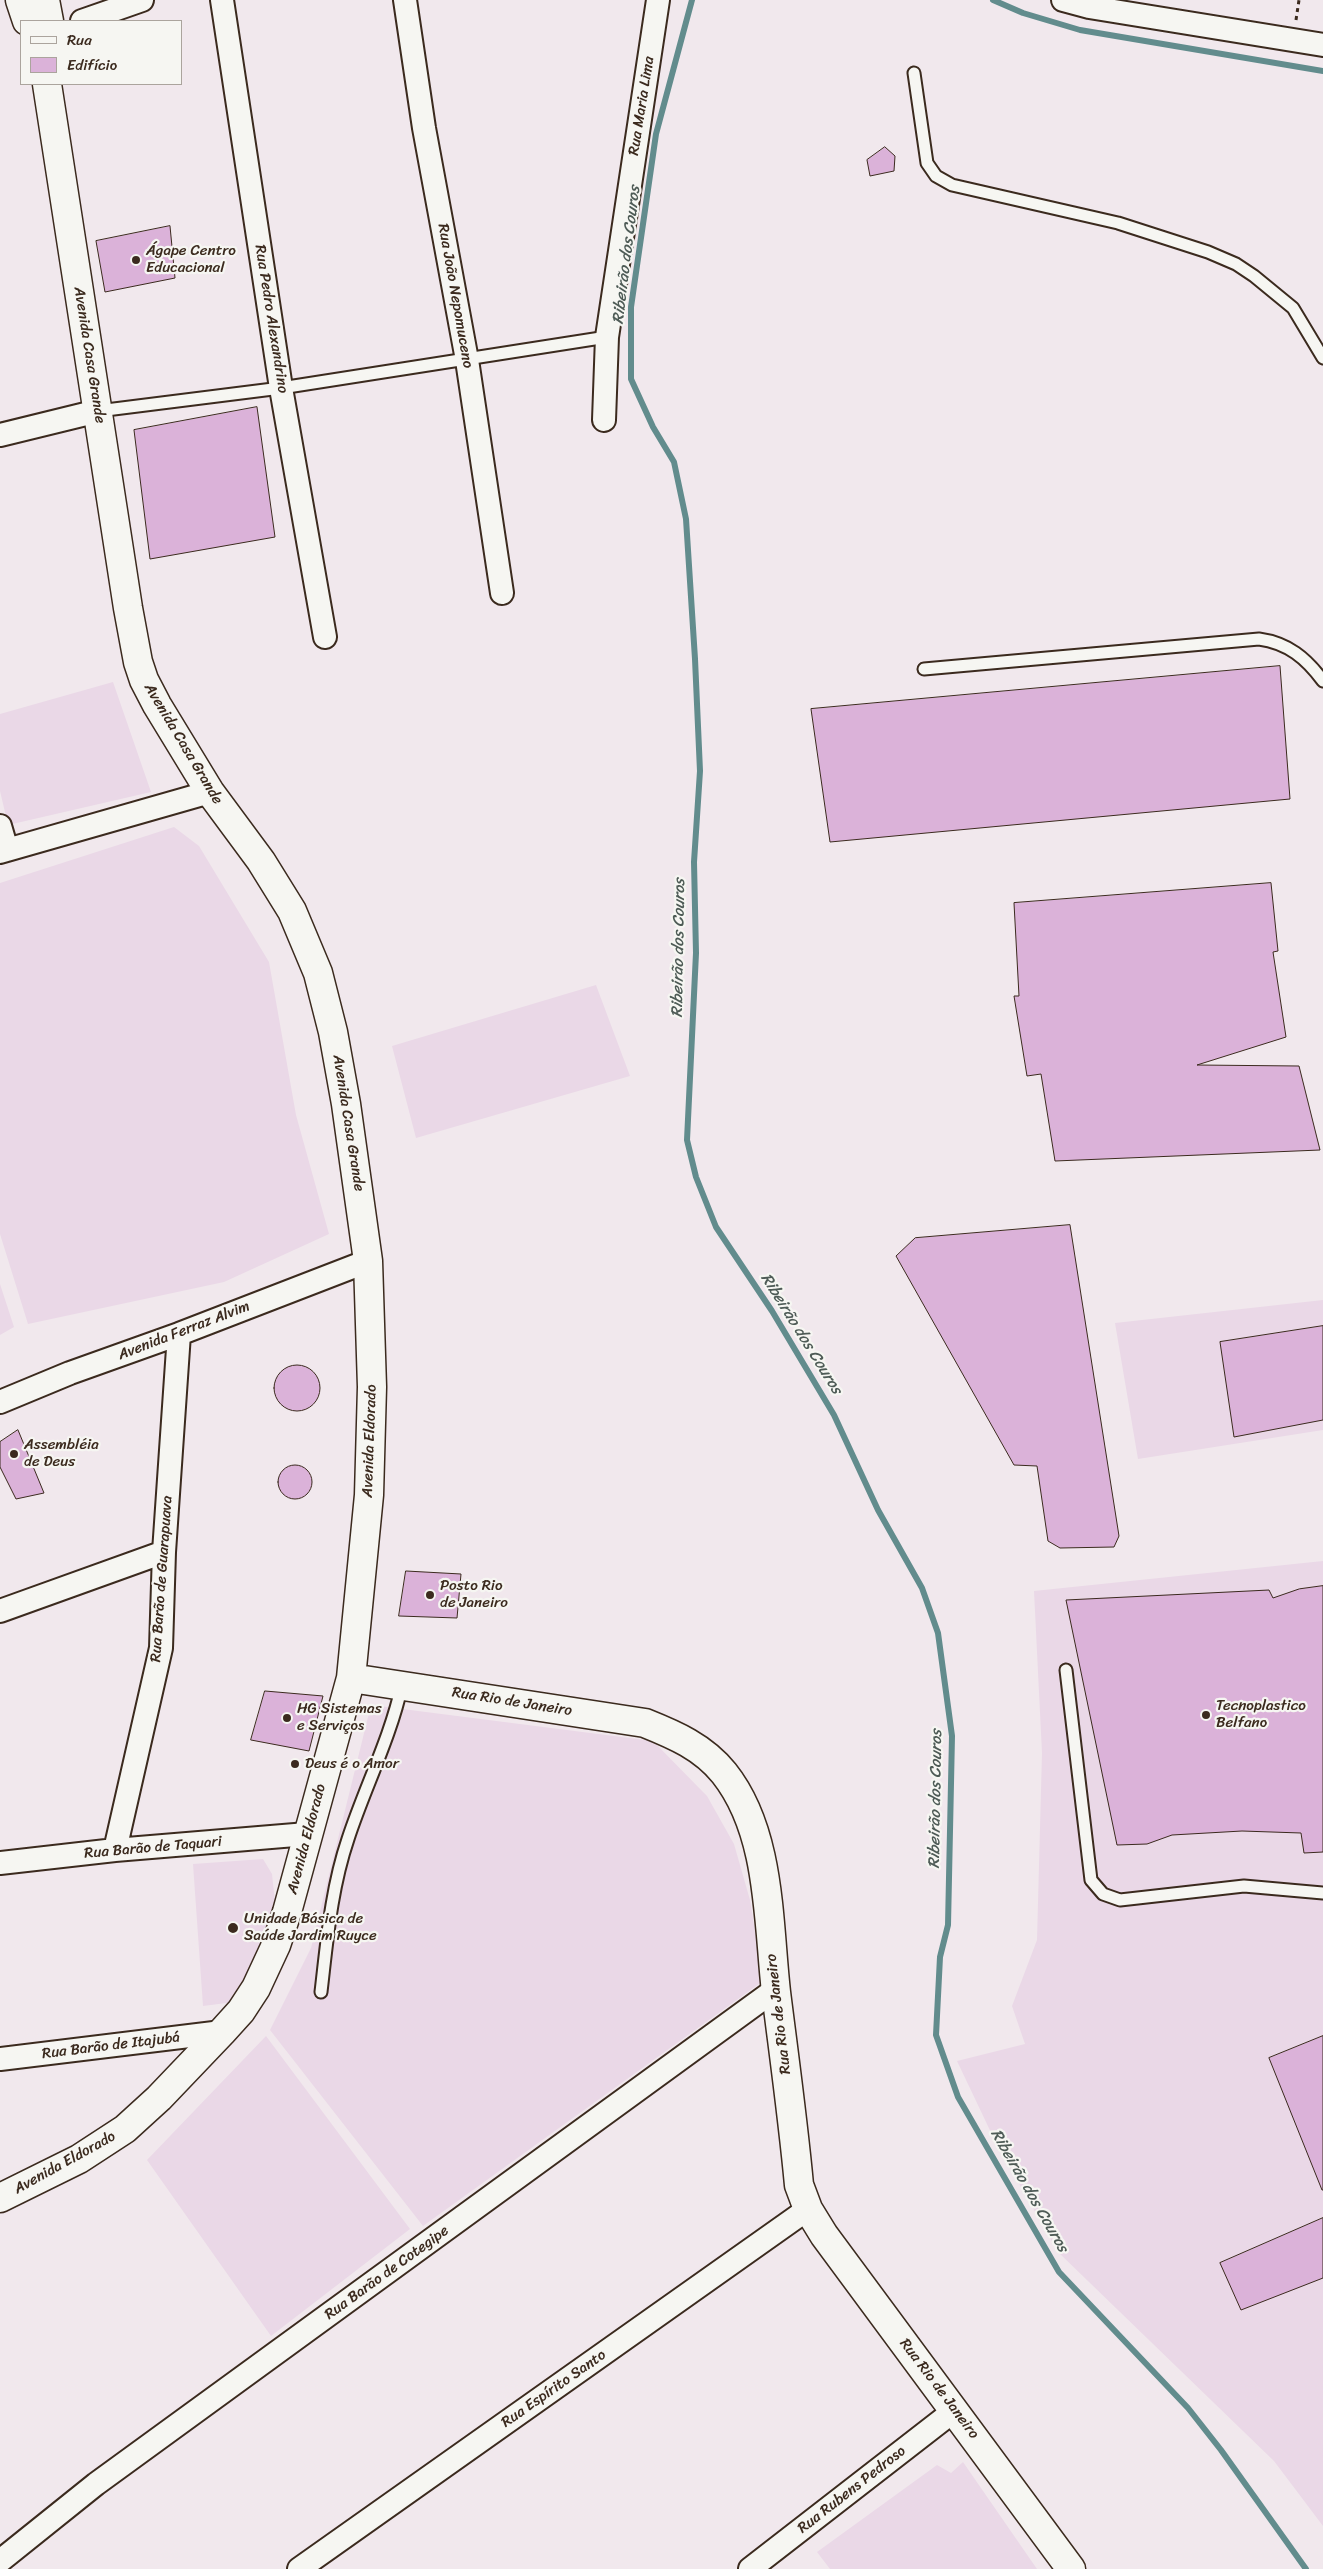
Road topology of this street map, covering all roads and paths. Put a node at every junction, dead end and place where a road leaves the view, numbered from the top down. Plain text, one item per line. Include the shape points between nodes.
1 (20, 0) edge
2 (45, 0) edge
3 (142, 0) edge
4 (222, 0) edge
5 (405, 0) edge
6 (658, 0) edge
7 (1063, 0) edge
8 (27, 20) edge
9 (49, 20) edge
10 (85, 20) edge
11 (1323, 45) edge
12 (914, 73) dead end
13 (48, 85) edge
14 (607, 337) junction
15 (1323, 358) edge
16 (466, 360) junction
17 (281, 388) junction
18 (98, 411) junction
19 (604, 420) dead end
20 (0, 435) edge
21 (502, 593) dead end
22 (325, 637) dead end
23 (924, 669) dead end
24 (1323, 681) edge
25 (210, 792) junction
26 (0, 826) edge
27 (4, 851) edge
28 (368, 1262) junction
29 (179, 1334) junction
30 (0, 1402) edge
31 (164, 1552) junction
32 (0, 1611) edge
33 (1066, 1670) dead end
34 (351, 1678) junction
35 (402, 1686) junction
36 (307, 1834) junction
37 (116, 1850) junction
38 (0, 1863) edge
39 (1323, 1893) edge
40 (776, 1989) junction
41 (322, 1992) dead end
42 (222, 2032) junction
43 (0, 2060) edge
44 (0, 2198) edge
45 (808, 2208) junction
46 (955, 2410) junction
47 (0, 2562) edge
48 (299, 2569) edge
49 (750, 2569) edge
50 (1071, 2569) edge

1 - 8 main road
2 - 9 main road
3 - 10 street
4 - 17 street, Rua Pedro Alexandrino
5 - 16 street, Rua João Nepomuceno via 424,128
6 - 14 street, Rua Maria Lima
7 - 11 street
12 - 15 lane via 927,163 936,176 952,185 1118,223 1236,264 1294,308
13 - 18 main road, Avenida Casa Grande
14 - 16 lane
14 - 19 street, Rua Maria Lima
16 - 17 lane
16 - 21 street, Rua João Nepomuceno
17 - 18 lane
17 - 22 street, Rua Pedro Alexandrino
18 - 20 street
18 - 25 main road, Avenida Casa Grande via 138,662 157,705
23 - 24 lane via 1260,639 1278,642 1312,666
25 - 27 street
25 - 28 main road, Avenida Casa Grande via 272,878 292,911 313,960 333,1032
26 - 27 street
28 - 29 street, Avenida Ferraz Alvim
28 - 34 main road, Avenida Eldorado via 372,1387 369,1495
29 - 30 street, Avenida Ferraz Alvim
29 - 31 street, Rua Barão de Guarapuava
31 - 32 street
31 - 37 street, Rua Barão de Guarapuava via 161,1648
33 - 39 lane via 1091,1880 1103,1894 1120,1900 1244,1886
34 - 35 main road, Rua Rio de Janeiro
34 - 36 main road, Avenida Eldorado
35 - 40 main road, Rua Rio de Janeiro via 645,1723 680,1737 708,1755 725,1774 746,1811 764,1874
35 - 41 lane via 394,1720 348,1840 329,1916
36 - 37 street, Rua Barão de Taquari
36 - 42 main road, Avenida Eldorado via 276,1945 256,1988
37 - 38 street, Rua Barão de Taquari
40 - 45 main road, Rua Rio de Janeiro via 799,2185
40 - 47 street, Rua Barão de Cotegipe via 96,2484
42 - 43 street, Rua Barão de Itajubá
42 - 44 main road, Avenida Eldorado via 126,2129 79,2159
45 - 46 main road, Rua Rio de Janeiro via 824,2235
45 - 48 street, Rua Espírito Santo
46 - 49 street, Rua Rubens Pedroso
46 - 50 main road, Rua Rio de Janeiro

